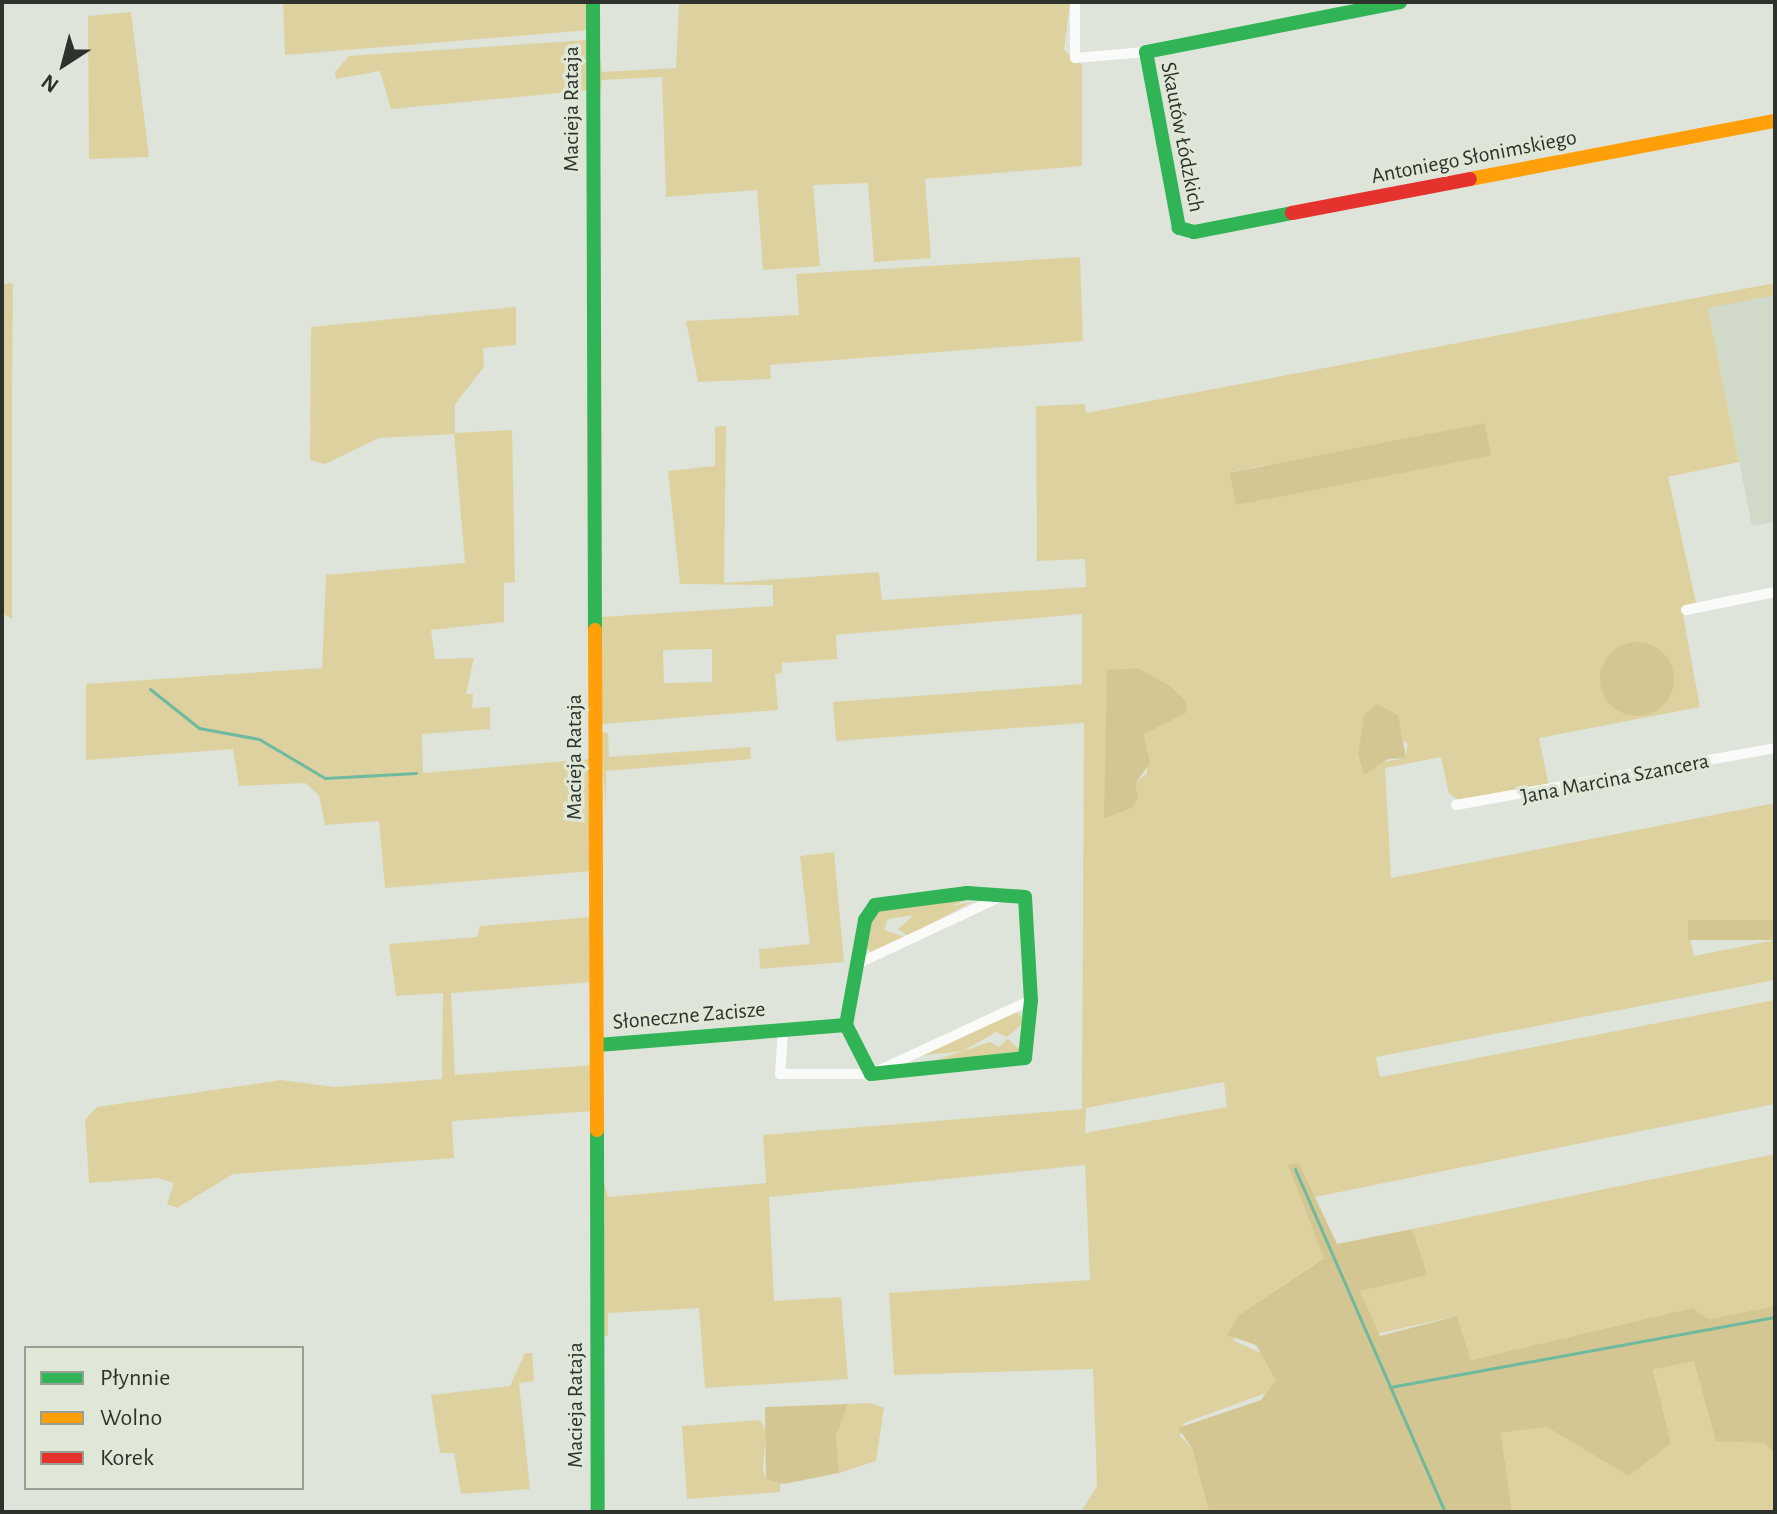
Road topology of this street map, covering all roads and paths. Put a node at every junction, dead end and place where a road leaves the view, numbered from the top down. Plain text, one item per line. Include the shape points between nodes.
1 (593, 2) edge
2 (1075, 2) edge
3 (1400, 2) edge
4 (1146, 52) junction
5 (1775, 121) edge
6 (1182, 230) joint
7 (1775, 592) edge
8 (1686, 610) dead end
9 (1775, 748) edge
10 (1456, 805) dead end
11 (1013, 891) junction
12 (857, 964) junction
13 (1031, 1000) junction
14 (846, 1025) junction
15 (783, 1030) junction
16 (598, 1045) junction
17 (871, 1074) junction
18 (598, 1512) edge

1 - 16 street, Macieja Rataja
2 - 4 street, Skautów Łódzkich via 1073,56
3 - 4 street, Skautów Łódzkich
4 - 6 street, Skautów Łódzkich via 1173,218
5 - 6 street, Antoniego Słonimskiego
7 - 8 street
9 - 10 street, Jana Marcina Szancera
11 - 12 street
11 - 12 street via 880,902 866,915
11 - 13 street, Słoneczne Zacisze via 1030,908
12 - 14 street
13 - 17 street, Słoneczne Zacisze
13 - 17 street, Słoneczne Zacisze via 1030,1047 1021,1061
14 - 15 street, Słoneczne Zacisze
14 - 17 street
15 - 16 street, Słoneczne Zacisze
15 - 17 street, Słoneczne Zacisze via 780,1074
16 - 18 street, Macieja Rataja

